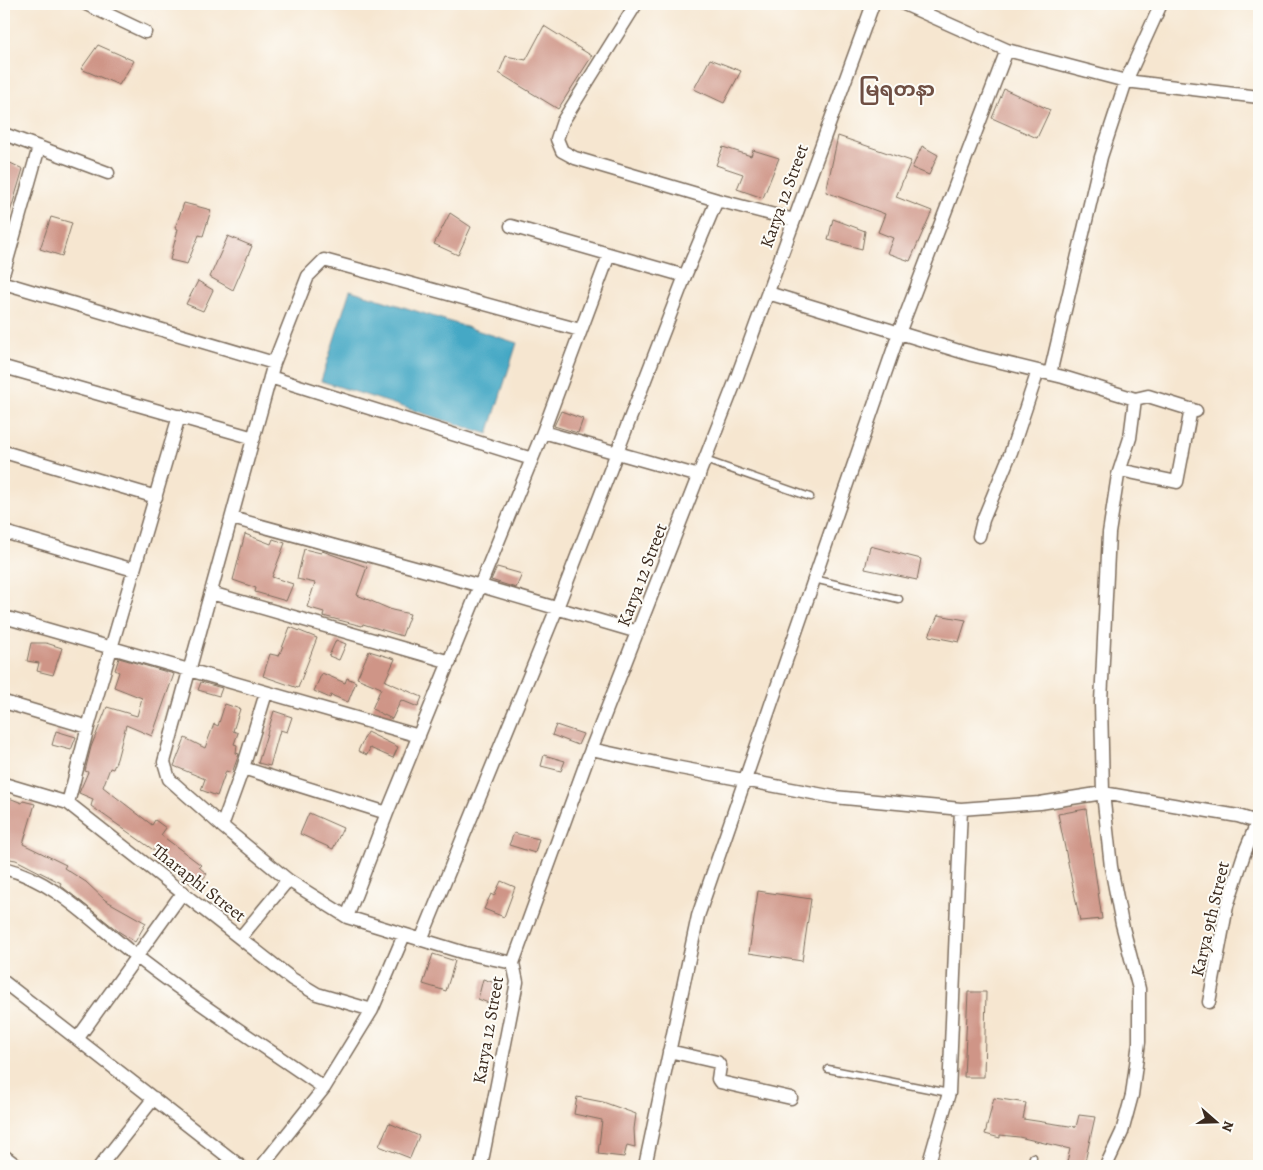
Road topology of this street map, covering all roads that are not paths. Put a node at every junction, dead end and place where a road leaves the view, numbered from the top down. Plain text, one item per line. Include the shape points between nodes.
1 (86, 4) edge
2 (636, 4) edge
3 (873, 4) edge
4 (904, 4) edge
5 (1161, 4) edge
6 (146, 32) dead end
7 (1007, 50) junction
8 (1126, 81) junction
9 (1259, 97) edge
10 (4, 134) edge
11 (39, 147) junction
12 (108, 173) dead end
13 (717, 200) junction
14 (794, 220) junction
15 (511, 226) dead end
16 (609, 255) junction
17 (4, 271) edge
18 (685, 276) junction
19 (4, 283) edge
20 (768, 293) junction
21 (580, 330) junction
22 (899, 333) junction
23 (274, 362) junction
24 (4, 367) edge
25 (1038, 371) junction
26 (1050, 374) junction
27 (270, 377) junction
28 (1135, 399) junction
29 (179, 416) junction
30 (543, 432) junction
31 (254, 438) junction
32 (4, 452) edge
33 (616, 453) junction
34 (532, 459) junction
35 (705, 460) junction
36 (1120, 470) junction
37 (699, 476) junction
38 (156, 497) junction
39 (810, 497) dead end
40 (232, 518) junction
41 (4, 532) edge
42 (980, 536) dead end
43 (134, 570) junction
44 (814, 579) junction
45 (481, 586) junction
46 (211, 593) junction
47 (899, 599) dead end
48 (557, 608) junction
49 (4, 618) edge
50 (638, 632) junction
51 (111, 649) junction
52 (450, 662) junction
53 (190, 671) junction
54 (266, 693) junction
55 (4, 702) edge
56 (88, 727) junction
57 (419, 736) junction
58 (592, 748) junction
59 (243, 768) junction
60 (746, 779) junction
61 (4, 784) edge
62 (1103, 793) junction
63 (68, 803) junction
64 (961, 809) junction
65 (387, 813) junction
66 (1258, 820) edge
67 (222, 826) junction
68 (4, 868) edge
69 (288, 880) junction
70 (183, 892) junction
71 (347, 917) junction
72 (404, 935) junction
73 (240, 938) junction
74 (421, 940) junction
75 (136, 957) junction
76 (513, 963) junction
77 (4, 982) edge
78 (1209, 1002) dead end
79 (372, 1010) junction
80 (78, 1038) junction
81 (669, 1051) junction
82 (828, 1069) dead end
83 (324, 1088) junction
84 (949, 1093) junction
85 (154, 1098) junction
86 (791, 1098) dead end
87 (4, 1156) edge
88 (1033, 1157) dead end
89 (18, 1166) edge
90 (100, 1166) edge
91 (240, 1166) edge
92 (262, 1166) edge
93 (481, 1166) edge
94 (644, 1166) edge
95 (928, 1166) edge
96 (1031, 1166) edge
97 (1106, 1166) edge

1 - 6 street
2 - 13 street via 563,121 557,139 562,152
3 - 14 street, Karya 12 Street
4 - 7 street
5 - 8 street
7 - 8 street
7 - 22 street
8 - 9 street
8 - 26 street via 1097,175
10 - 11 street
11 - 12 street
11 - 17 street
13 - 14 street
13 - 18 street
14 - 20 street, Karya 12 Street
15 - 16 street
16 - 18 street
16 - 21 street
18 - 33 street
19 - 23 street
20 - 22 street
20 - 35 street, Karya 12 Street
21 - 23 street via 324,260 308,276
21 - 30 street
22 - 25 street
22 - 44 street
23 - 27 street
24 - 29 street
25 - 26 street
25 - 42 street
26 - 28 street
27 - 31 street
27 - 34 street
28 - 36 street via 1130,438
28 - 36 street via 1148,396 1194,410 1176,482
29 - 31 street
29 - 38 street
30 - 33 street
30 - 34 street
31 - 40 street
32 - 38 street
33 - 37 street
33 - 48 street
34 - 45 street
35 - 37 street, Karya 12 Street
35 - 39 lane
36 - 62 street via 1109,533 1106,579 1101,702
37 - 50 street, Karya 12 Street
38 - 43 street
40 - 45 street
40 - 46 street
41 - 43 street
43 - 51 street
44 - 47 lane
44 - 60 street
45 - 48 street
45 - 52 street
46 - 52 street
46 - 53 street
48 - 50 street
48 - 74 street
49 - 51 street
50 - 58 street, Karya 12 Street
51 - 53 street
51 - 56 street
52 - 57 street
53 - 54 street
53 - 67 street via 164,762 169,780
54 - 57 street
54 - 59 street
55 - 56 street
56 - 63 street
57 - 65 street
58 - 60 street
58 - 76 street, Karya 12 Street
59 - 65 street
59 - 67 street
60 - 64 street via 834,797
60 - 81 street via 698,916
61 - 63 street, Tharaphi Street
62 - 64 street via 1040,803
62 - 66 street
62 - 97 street via 1111,867 1139,988 1139,1042 1132,1095 1122,1132
63 - 70 street, Tharaphi Street
64 - 84 street
65 - 71 street
66 - 78 street, Karya 9th Street via 1227,906
67 - 69 street
68 - 75 street via 22,872 59,893
69 - 71 street
69 - 73 street
70 - 73 street, Tharaphi Street
70 - 75 street
71 - 72 street
72 - 74 street
72 - 79 street
73 - 79 street, Tharaphi Street via 317,994
74 - 76 street
75 - 80 street
75 - 83 street
76 - 93 street, Karya 12 Street via 517,982
77 - 80 street
79 - 83 street
80 - 85 street
81 - 86 street via 718,1062 718,1079 722,1083
81 - 94 street
82 - 84 lane
83 - 92 street
84 - 95 street
85 - 90 street
85 - 91 street
87 - 89 street
88 - 96 lane

